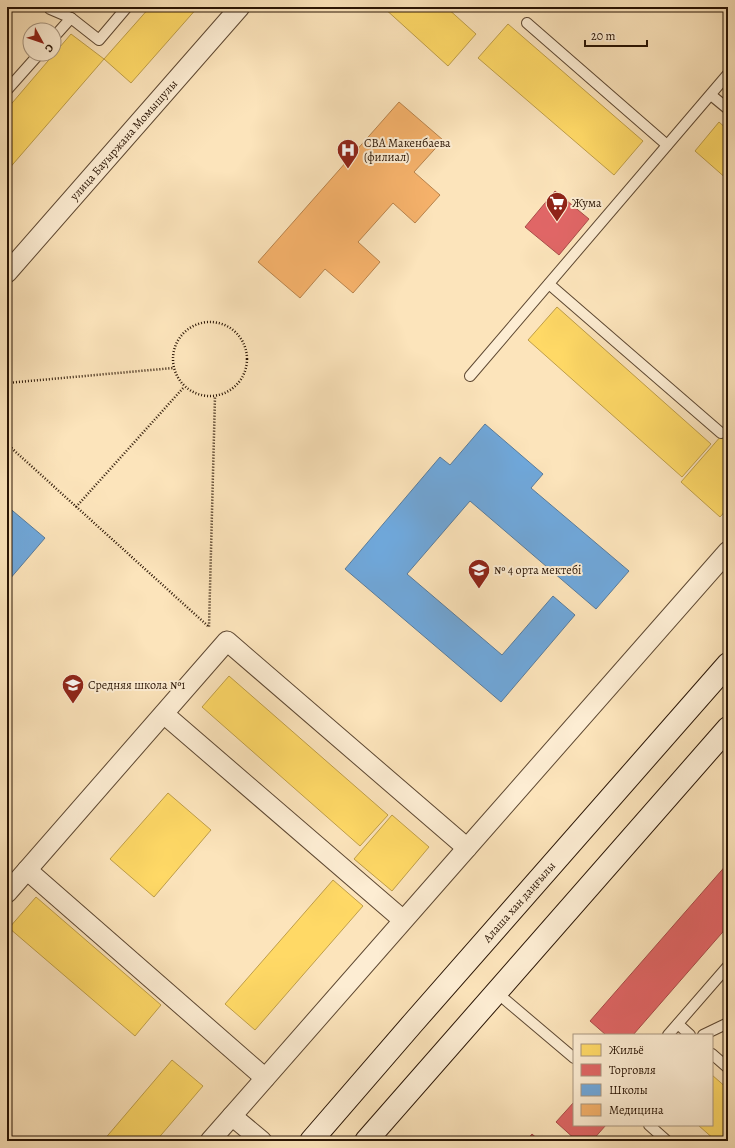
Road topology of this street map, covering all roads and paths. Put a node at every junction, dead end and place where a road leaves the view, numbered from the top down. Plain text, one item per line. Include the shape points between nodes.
1 (51, 7) edge
2 (127, 7) edge
3 (240, 7) edge
4 (70, 18) junction
5 (527, 23) dead end
6 (62, 28) edge
7 (32, 62) edge
8 (728, 74) edge
9 (7, 90) edge
10 (711, 94) junction
11 (728, 109) edge
12 (668, 145) junction
13 (7, 273) edge
14 (549, 284) junction
15 (173, 368) junction
16 (470, 376) dead end
17 (7, 383) edge
18 (184, 387) junction
19 (215, 396) junction
20 (721, 434) dead end
21 (7, 444) edge
22 (76, 507) junction
23 (728, 551) edge
24 (728, 664) edge
25 (164, 714) junction
26 (728, 728) edge
27 (467, 848) junction
28 (27, 870) junction
29 (7, 893) edge
30 (403, 920) junction
31 (728, 966) edge
32 (496, 992) junction
33 (728, 1023) edge
34 (678, 1024) junction
35 (669, 1034) edge
36 (689, 1034) edge
37 (705, 1034) edge
38 (713, 1055) edge
39 (573, 1057) edge
40 (728, 1068) edge
41 (265, 1078) junction
42 (232, 1116) junction
43 (650, 1126) edge
44 (210, 1141) edge
45 (262, 1141) edge
46 (311, 1141) edge
47 (366, 1141) edge
48 (667, 1141) edge

1 - 4 lane
2 - 4 lane via 98,40
3 - 13 street, улица Бауыржана Момышулы
4 - 6 lane
5 - 12 lane
7 - 9 lane
8 - 10 lane
10 - 11 lane
10 - 12 lane
12 - 14 lane
14 - 16 lane
14 - 20 lane
15 - 17 path
15 - 18 path via 177,379
15 - 19 path via 172,356 183,332 206,321 219,322 231,328 240,336 246,348 248,361 245,374 238,384 227,392
18 - 19 path via 204,396
18 - 22 path
19 - 22 path via 210,627
21 - 22 path
23 - 27 street
24 - 46 main road, Алаша хан даңғылы
25 - 27 street via 227,642
25 - 28 street
25 - 30 street
26 - 32 main road
27 - 30 street
28 - 29 street
28 - 41 street
30 - 41 street
31 - 34 lane
32 - 39 lane
32 - 47 main road
33 - 37 lane
34 - 35 lane
34 - 36 lane
38 - 40 lane
41 - 42 street
42 - 44 street
42 - 45 street
43 - 48 lane

